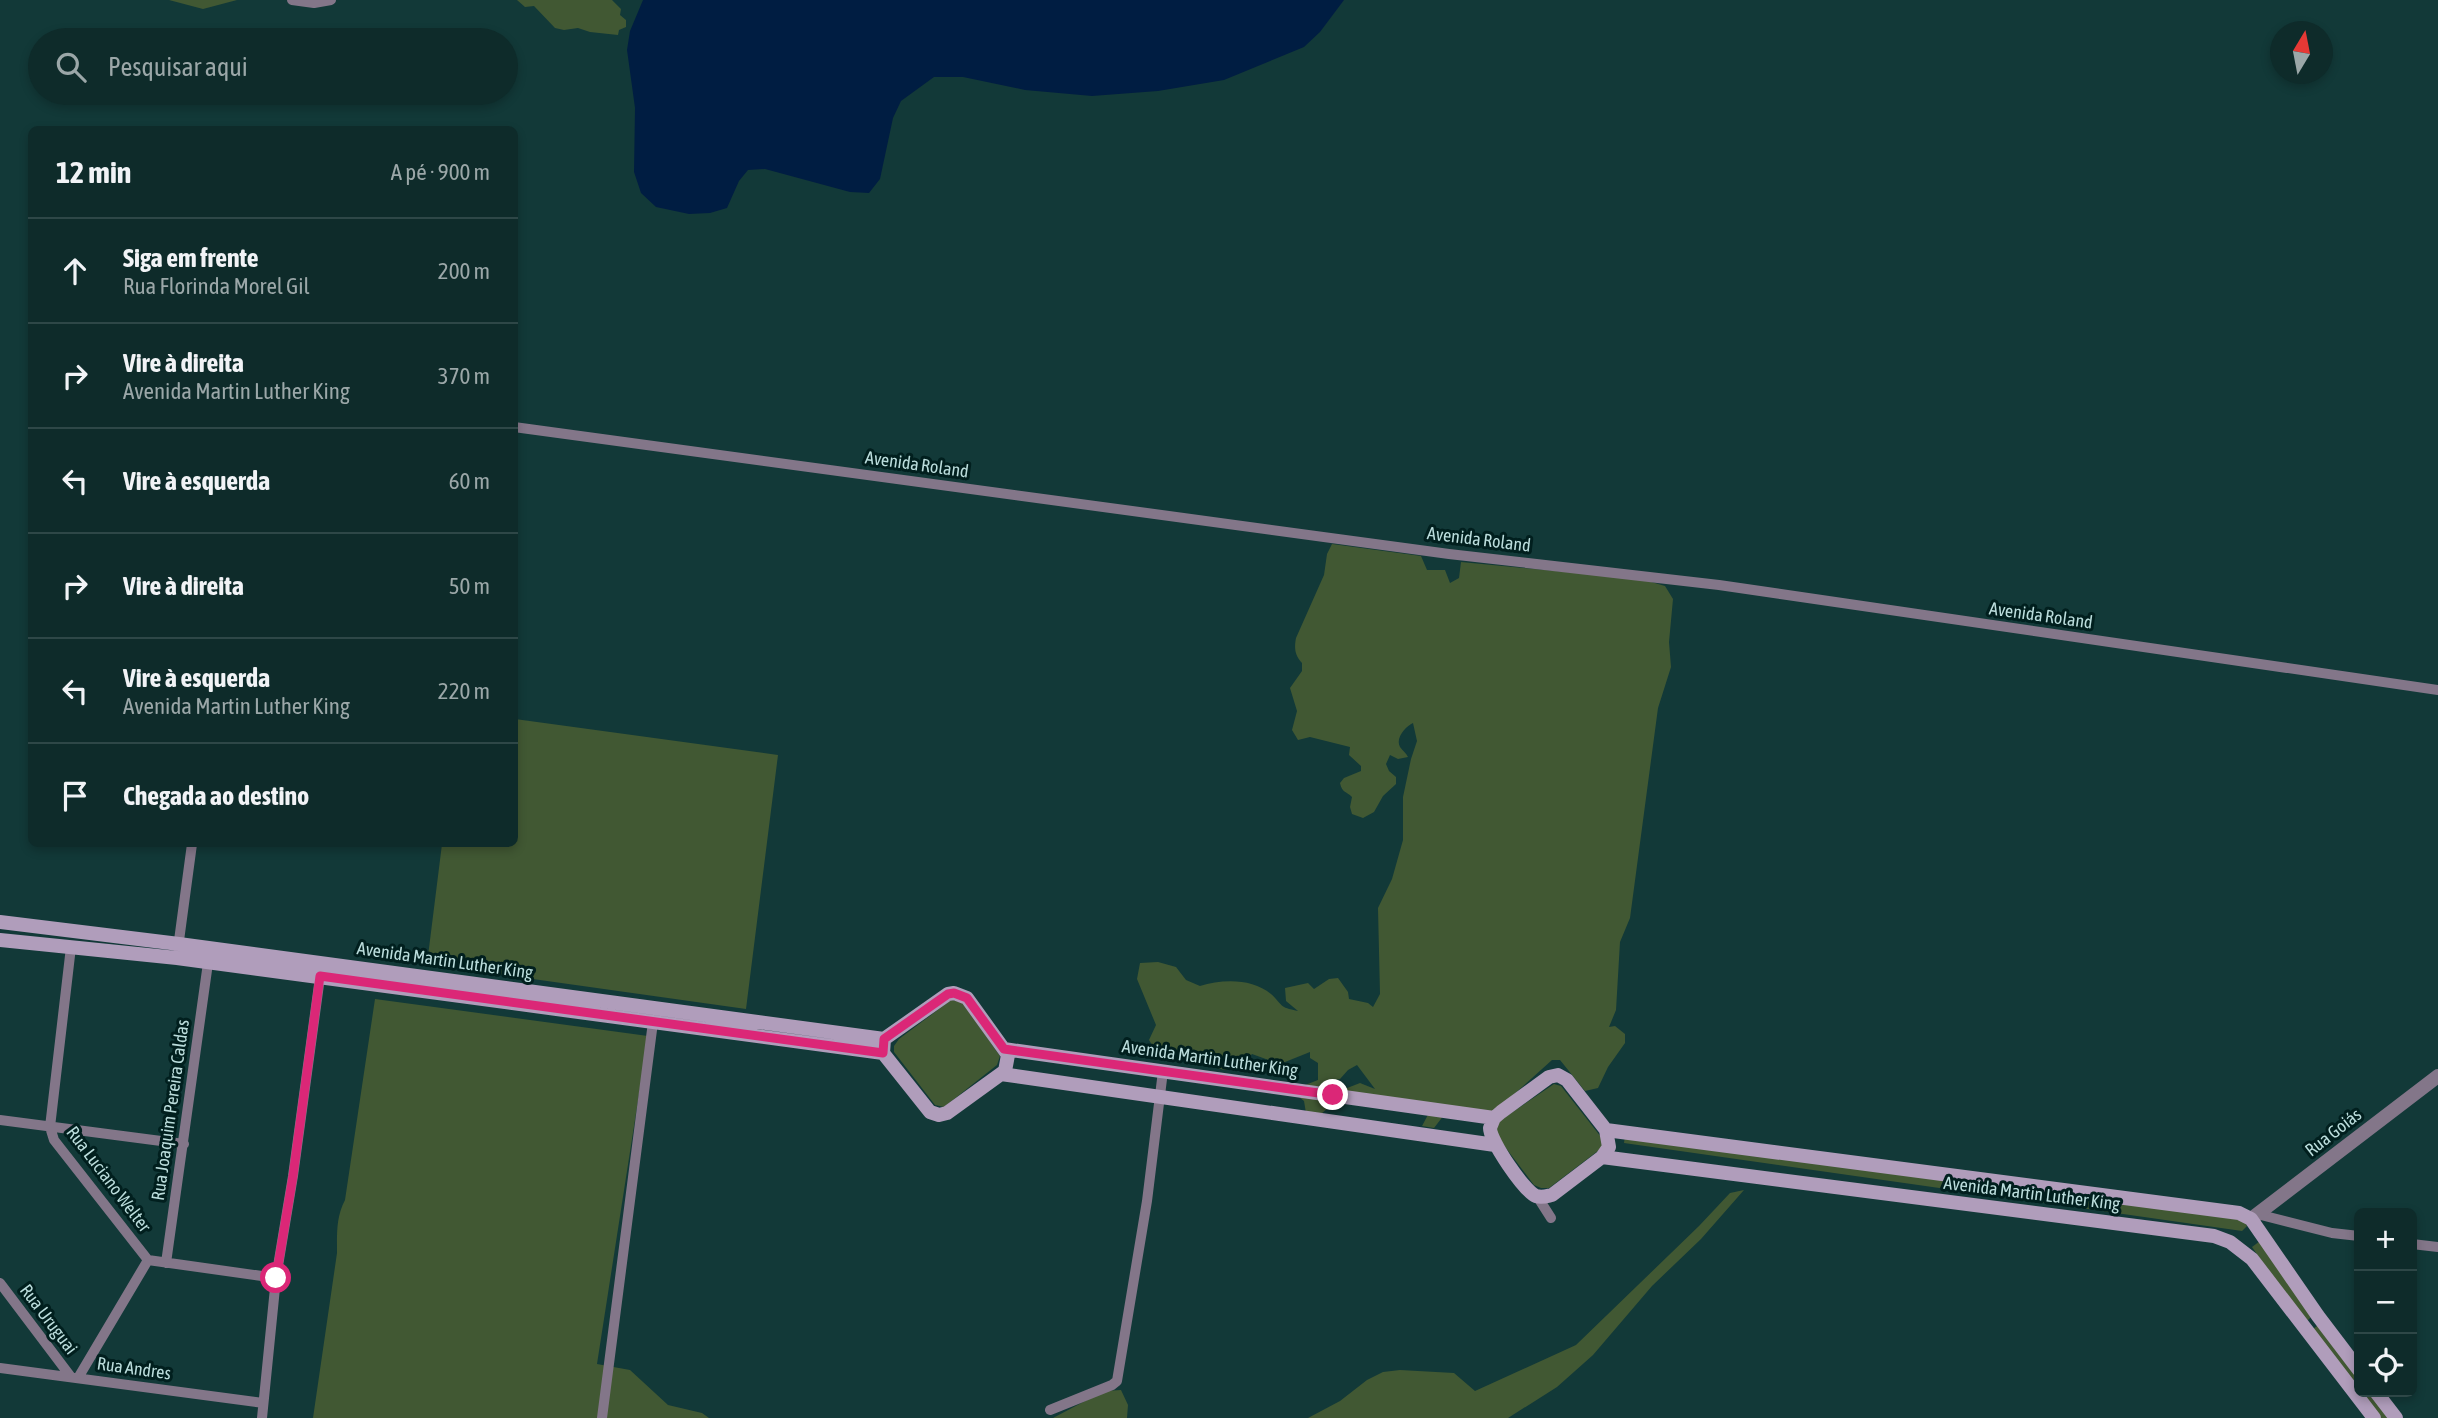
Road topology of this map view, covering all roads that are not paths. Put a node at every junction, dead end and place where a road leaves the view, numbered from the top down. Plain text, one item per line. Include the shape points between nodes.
1 (292, 0) edge
2 (331, 0) edge
3 (518, 428) edge
4 (2438, 690) edge
5 (192, 847) edge
6 (0, 922) edge
7 (0, 940) edge
8 (71, 947) junction
9 (178, 951) junction
10 (208, 963) junction
11 (320, 976) junction
12 (653, 1022) junction
13 (883, 1046) junction
14 (1004, 1049) junction
15 (1163, 1071) junction
16 (1001, 1074) junction
17 (2438, 1076) edge
18 (1333, 1095) junction
19 (1160, 1096) junction
20 (1494, 1118) junction
21 (0, 1120) edge
22 (1329, 1120) junction
23 (50, 1127) junction
24 (1606, 1130) junction
25 (184, 1144) junction
26 (1495, 1144) junction
27 (1602, 1157) junction
28 (1536, 1196) junction
29 (1550, 1217) dead end
30 (2256, 1221) junction
31 (2354, 1235) edge
32 (2230, 1242) junction
33 (2417, 1245) edge
34 (2438, 1247) edge
35 (148, 1260) junction
36 (166, 1262) junction
37 (276, 1278) junction
38 (0, 1283) edge
39 (2318, 1316) junction
40 (2303, 1327) junction
41 (2354, 1363) edge
42 (0, 1368) edge
43 (74, 1377) junction
44 (2380, 1397) edge
45 (263, 1403) junction
46 (1050, 1410) dead end
47 (261, 1418) edge
48 (602, 1418) edge
49 (2374, 1418) edge
50 (2396, 1418) edge

1 - 2 street
3 - 4 street, Avenida Roland via 1449,554 1719,585
5 - 9 street
6 - 9 main road, Avenida Martin Luther King
7 - 8 main road, Avenida Martin Luther King
8 - 9 main road, Avenida Martin Luther King
8 - 23 street, Rua Luciano Welter
9 - 10 main road, Avenida Martin Luther King
9 - 13 main road, Avenida Martin Luther King
10 - 11 main road, Avenida Martin Luther King
10 - 25 street, Rua Joaquim Pereira Caldas
11 - 12 main road, Avenida Martin Luther King
11 - 37 street
12 - 13 main road, Avenida Martin Luther King
12 - 48 street
13 - 14 main road via 954,993 967,998
13 - 16 main road via 930,1112 939,1115
14 - 15 main road, Avenida Martin Luther King
14 - 16 main road via 1008,1062
15 - 18 main road, Avenida Martin Luther King
15 - 19 street
16 - 19 main road
17 - 30 street, Rua Goiás
18 - 20 main road, Avenida Martin Luther King
18 - 22 main road
19 - 22 main road
19 - 46 street via 1117,1381
20 - 24 main road via 1558,1075
20 - 26 main road via 1490,1129
21 - 23 street
22 - 26 main road
23 - 25 street
23 - 35 street, Rua Luciano Welter via 54,1140
24 - 27 main road via 1609,1147
24 - 30 main road, Avenida Martin Luther King via 2223,1209
25 - 36 street, Rua Joaquim Pereira Caldas
26 - 28 main road
27 - 28 main road via 1552,1195
27 - 32 main road, Avenida Martin Luther King via 2196,1233
28 - 29 street
30 - 31 street
30 - 32 main road via 2249,1241
30 - 39 main road
32 - 40 main road, Avenida Martin Luther King via 2252,1259
33 - 34 street
35 - 36 street, Rua Luciano Welter
35 - 43 street
36 - 37 street, Rua Luciano Welter
37 - 45 street
38 - 43 street, Rua Uruguai
39 - 40 main road
39 - 41 main road
40 - 49 main road, Avenida Martin Luther King
42 - 43 street, Rua Andres
43 - 45 street, Rua Andres
44 - 50 main road
45 - 47 street

